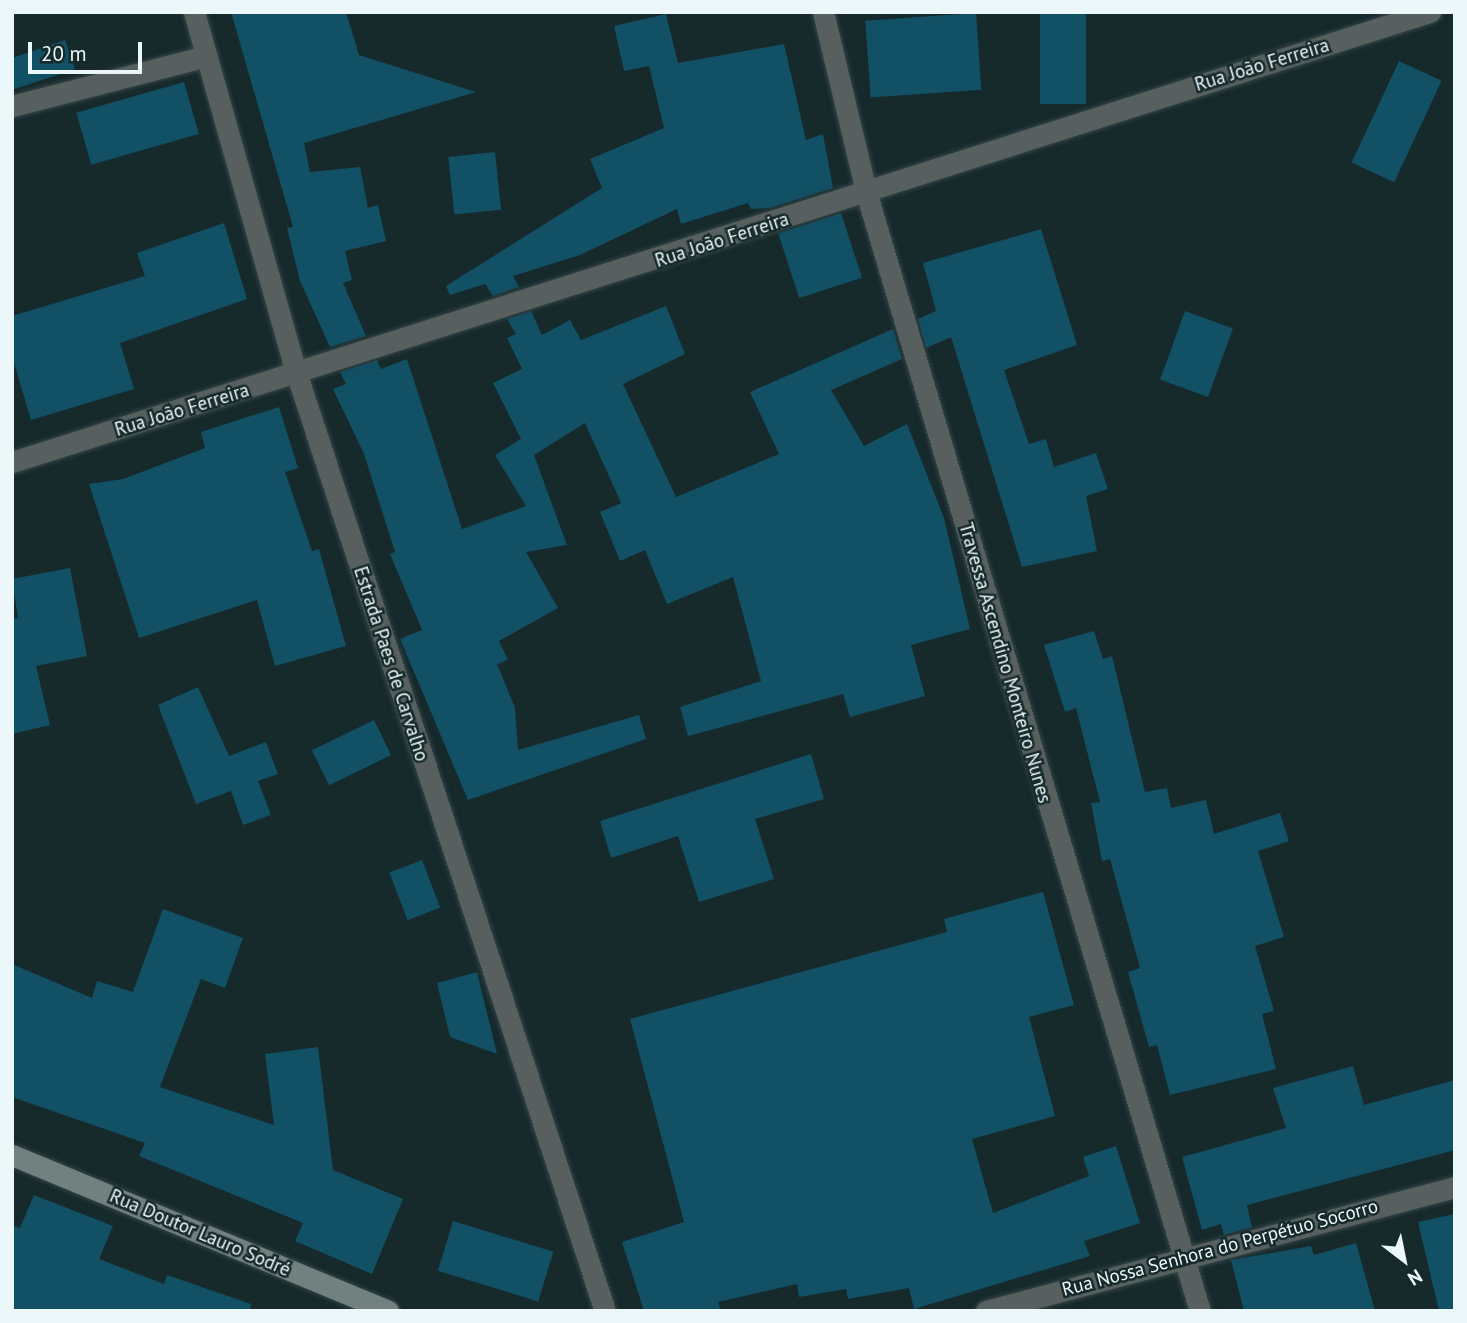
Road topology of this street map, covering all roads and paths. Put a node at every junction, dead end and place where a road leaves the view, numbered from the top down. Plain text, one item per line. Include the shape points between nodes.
1 (194, 12) edge
2 (823, 12) edge
3 (1430, 12) edge
4 (207, 56) junction
5 (12, 106) edge
6 (867, 195) junction
7 (297, 375) junction
8 (12, 462) edge
9 (12, 1154) edge
10 (1455, 1187) edge
11 (1180, 1256) junction
12 (388, 1311) edge
13 (605, 1311) edge
14 (986, 1311) edge
15 (1200, 1311) edge

1 - 4 street, Estrada Paes de Carvalho
2 - 6 street, Travessa Ascendino Monteiro Nunes
3 - 6 street, Rua João Ferreira
4 - 5 street
4 - 7 street, Estrada Paes de Carvalho
6 - 7 street, Rua João Ferreira
6 - 11 street, Travessa Ascendino Monteiro Nunes
7 - 8 street, Rua João Ferreira
7 - 13 street, Estrada Paes de Carvalho
9 - 12 main road, Rua Doutor Lauro Sodré
10 - 11 street, Rua Nossa Senhora do Perpétuo Socorro
11 - 14 street, Rua Nossa Senhora do Perpétuo Socorro
11 - 15 street, Travessa Ascendino Monteiro Nunes

